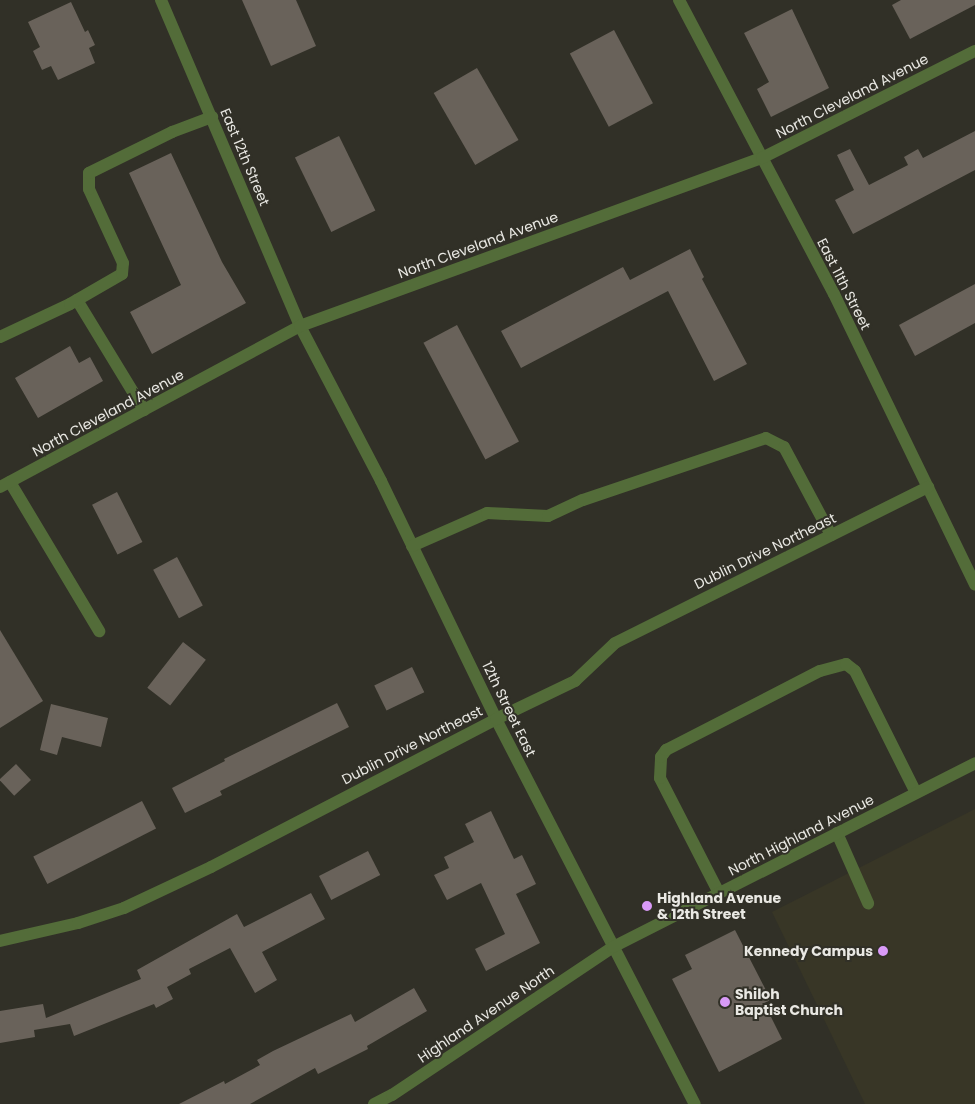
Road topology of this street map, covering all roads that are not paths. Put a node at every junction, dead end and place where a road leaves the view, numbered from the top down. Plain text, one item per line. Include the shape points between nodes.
1 (161, 0) edge
2 (679, 0) edge
3 (975, 51) edge
4 (212, 117) junction
5 (762, 158) junction
6 (77, 300) junction
7 (300, 326) junction
8 (0, 337) edge
9 (144, 410) junction
10 (5, 484) edge
11 (928, 487) junction
12 (832, 535) junction
13 (412, 546) junction
14 (975, 584) edge
15 (99, 631) dead end
16 (496, 719) junction
17 (975, 762) edge
18 (916, 793) junction
19 (837, 833) junction
20 (719, 893) junction
21 (868, 904) dead end
22 (0, 941) edge
23 (613, 947) junction
24 (374, 1104) edge
25 (695, 1104) edge

1 - 4 street, East 12th Street
2 - 5 street, East 11th Street
3 - 5 street, North Cleveland Avenue
4 - 6 street via 172,132 89,173 89,189 123,263 122,274
4 - 7 street, East 12th Street
5 - 7 street, North Cleveland Avenue
5 - 11 street, East 11th Street via 834,294
6 - 8 street
6 - 9 street
7 - 9 street, North Cleveland Avenue
7 - 13 street, 12th Street East
9 - 10 street, North Cleveland Avenue
10 - 15 street
11 - 12 street, Dublin Drive Northeast
11 - 14 street, East 11th Street
12 - 13 street via 784,447 766,438 583,500 548,516 487,513
12 - 16 street, Dublin Drive Northeast via 614,643 575,681
13 - 16 street, 12th Street East
16 - 22 street, Dublin Drive Northeast via 211,867 124,908 78,923
16 - 23 street, 12th Street East
17 - 18 street, North Highland Avenue
18 - 19 street, North Highland Avenue
18 - 20 street via 855,671 846,664 820,671 666,750 661,757 660,778
19 - 20 street, North Highland Avenue
19 - 21 street
20 - 23 street, North Highland Avenue
23 - 24 street, Highland Avenue North
23 - 25 street, 12th Street East

